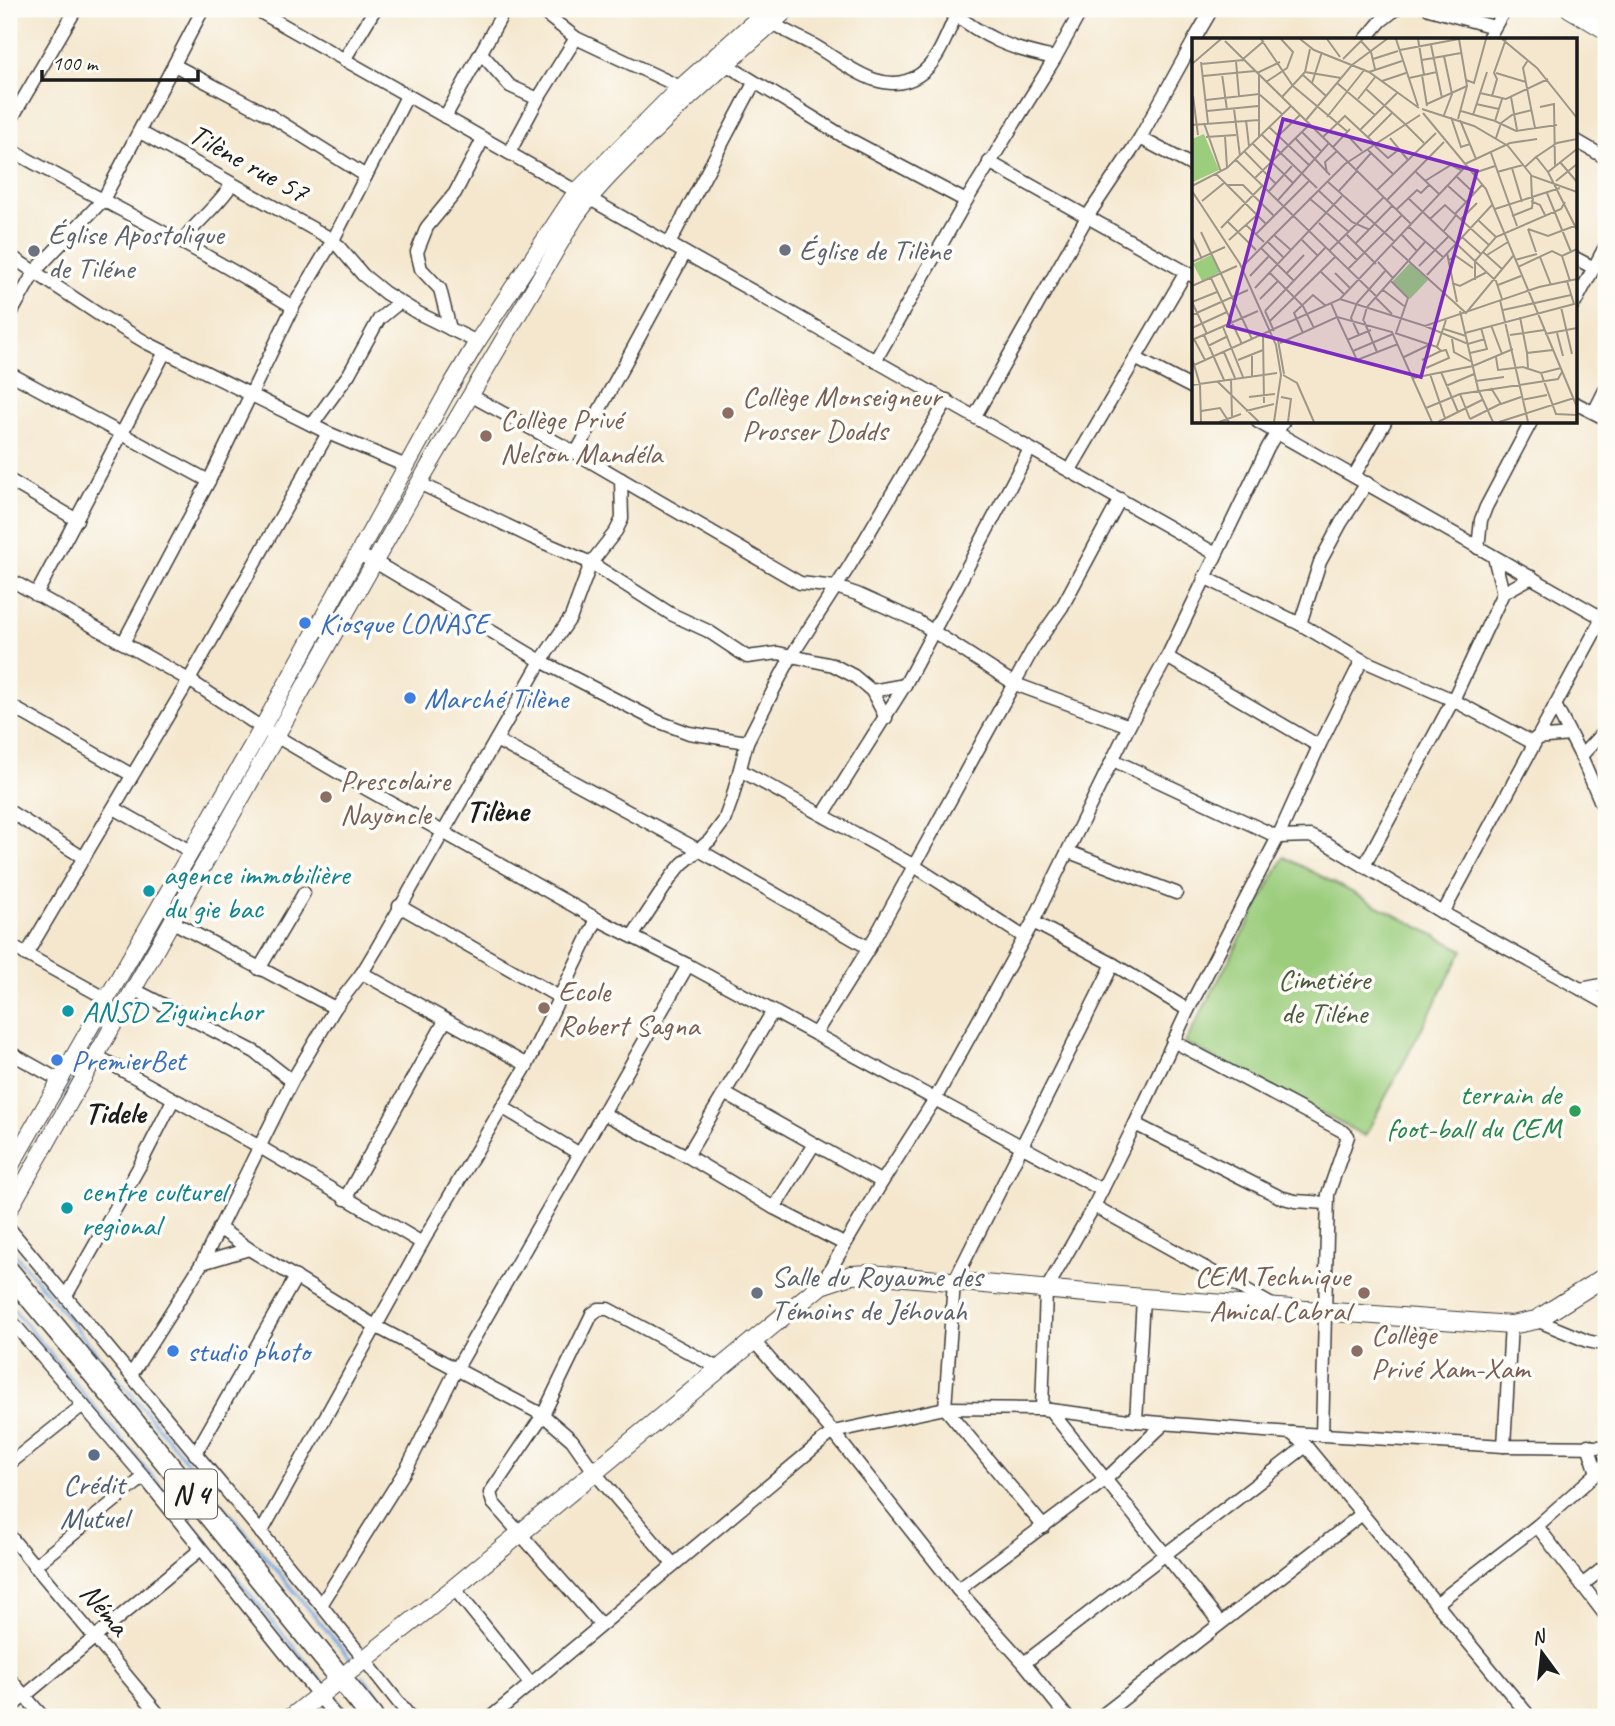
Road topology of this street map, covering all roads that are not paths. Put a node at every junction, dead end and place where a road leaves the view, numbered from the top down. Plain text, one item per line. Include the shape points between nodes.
1 (76, 9) edge
2 (203, 9) edge
3 (256, 9) edge
4 (374, 9) edge
5 (505, 9) edge
6 (539, 9) edge
7 (788, 9) edge
8 (1082, 9) edge
9 (1212, 9) edge
10 (1396, 9) edge
11 (1429, 9) edge
12 (1505, 9) edge
13 (1569, 9) edge
14 (952, 12) edge
15 (770, 16) edge
16 (1603, 26) edge
17 (1494, 27) junction
18 (576, 38) junction
19 (1196, 38) edge
20 (1367, 38) edge
21 (1488, 38) edge
22 (1192, 45) edge
23 (481, 53) junction
24 (1055, 58) junction
25 (344, 60) junction
26 (174, 65) junction
27 (727, 65) junction
28 (754, 83) junction
29 (680, 87) junction
30 (407, 96) junction
31 (538, 99) junction
32 (445, 117) junction
33 (9, 123) edge
34 (140, 132) junction
35 (1140, 138) junction
36 (483, 139) junction
37 (1576, 141) edge
38 (9, 149) edge
39 (509, 153) junction
40 (1606, 158) edge
41 (989, 162) junction
42 (1192, 165) edge
43 (366, 176) junction
44 (232, 184) junction
45 (582, 195) junction
46 (103, 200) junction
47 (966, 201) junction
48 (1087, 217) junction
49 (333, 240) junction
50 (181, 242) junction
51 (669, 244) junction
52 (1606, 244) edge
53 (685, 253) junction
54 (9, 255) edge
55 (1576, 259) edge
56 (1594, 268) junction
57 (35, 271) junction
58 (1190, 274) edge
59 (1576, 301) edge
60 (400, 302) junction
61 (293, 307) junction
62 (9, 317) edge
63 (450, 329) junction
64 (477, 342) junction
65 (165, 352) junction
66 (1135, 358) junction
67 (875, 361) junction
68 (9, 373) edge
69 (1192, 387) edge
70 (1606, 388) edge
71 (470, 395) junction
72 (251, 396) junction
73 (947, 400) junction
74 (1576, 403) edge
75 (1594, 412) junction
76 (975, 416) junction
77 (1606, 419) edge
78 (1384, 424) edge
79 (1530, 424) edge
80 (312, 425) junction
81 (1280, 427) edge
82 (124, 433) junction
83 (328, 433) junction
84 (1030, 450) junction
85 (576, 453) junction
86 (406, 466) junction
87 (1070, 470) junction
88 (1354, 476) junction
89 (621, 478) junction
90 (9, 480) edge
91 (209, 481) junction
92 (419, 483) junction
93 (1367, 483) junction
94 (1120, 499) junction
95 (78, 520) junction
96 (1478, 548) junction
97 (358, 554) junction
98 (1216, 554) junction
99 (1494, 556) junction
100 (374, 562) junction
101 (591, 563) junction
102 (1204, 577) junction
103 (1532, 578) junction
104 (9, 579) edge
105 (836, 587) junction
106 (1503, 593) junction
107 (36, 595) junction
108 (1605, 616) edge
109 (1300, 624) junction
110 (933, 632) junction
111 (123, 643) junction
112 (792, 655) junction
113 (1167, 657) junction
114 (1362, 660) junction
115 (541, 662) junction
116 (188, 680) junction
117 (1015, 684) junction
118 (905, 685) junction
119 (872, 691) junction
120 (1453, 700) junction
121 (9, 705) edge
122 (1555, 705) junction
123 (886, 718) junction
124 (1129, 726) junction
125 (1606, 729) edge
126 (269, 732) junction
127 (1570, 735) junction
128 (496, 740) junction
129 (1535, 741) junction
130 (747, 742) junction
131 (1319, 746) junction
132 (1581, 756) junction
133 (1113, 760) junction
134 (740, 770) junction
135 (132, 775) junction
136 (114, 808) junction
137 (9, 811) edge
138 (1606, 814) edge
139 (823, 815) junction
140 (443, 832) junction
141 (1278, 837) junction
142 (699, 850) junction
143 (190, 851) junction
144 (1069, 852) junction
145 (84, 858) junction
146 (913, 865) junction
147 (1364, 866) junction
148 (304, 893) dead end
149 (1176, 893) dead end
150 (399, 906) junction
151 (1443, 913) junction
152 (597, 919) junction
153 (171, 921) junction
154 (1033, 922) junction
155 (633, 935) junction
156 (1024, 937) junction
157 (9, 945) edge
158 (869, 947) junction
159 (26, 955) junction
160 (1113, 964) junction
161 (688, 965) junction
162 (259, 969) junction
163 (362, 974) junction
164 (1606, 984) edge
165 (133, 989) junction
166 (1581, 989) junction
167 (559, 997) junction
168 (107, 999) junction
169 (1606, 1003) edge
170 (335, 1008) junction
171 (1188, 1010) junction
172 (773, 1011) junction
173 (445, 1021) junction
174 (815, 1034) junction
175 (1173, 1041) junction
176 (9, 1052) edge
177 (96, 1055) junction
178 (527, 1065) junction
179 (59, 1080) junction
180 (292, 1081) junction
181 (724, 1093) junction
182 (936, 1099) junction
183 (173, 1100) junction
184 (502, 1108) junction
185 (602, 1113) junction
186 (1135, 1125) junction
187 (814, 1144) junction
188 (260, 1147) junction
189 (1023, 1148) junction
190 (579, 1153) junction
191 (687, 1156) junction
192 (9, 1169) edge
193 (882, 1182) junction
194 (1102, 1190) junction
195 (345, 1199) junction
196 (1327, 1203) junction
197 (1094, 1206) junction
198 (774, 1208) junction
199 (9, 1210) edge
200 (219, 1227) junction
201 (9, 1228) edge
202 (422, 1243) junction
203 (844, 1244) junction
204 (249, 1249) junction
205 (202, 1263) junction
206 (9, 1272) edge
207 (1606, 1276) edge
208 (296, 1277) junction
209 (954, 1283) junction
210 (821, 1284) junction
211 (1046, 1290) junction
212 (66, 1296) junction
213 (1143, 1298) junction
214 (1278, 1308) junction
215 (1327, 1311) junction
216 (9, 1318) edge
217 (1536, 1320) junction
218 (1511, 1325) junction
219 (377, 1327) junction
220 (13, 1334) edge
221 (752, 1339) junction
222 (1606, 1345) edge
223 (457, 1368) junction
224 (718, 1368) junction
225 (131, 1374) junction
226 (83, 1405) junction
227 (945, 1408) junction
228 (1046, 1409) junction
229 (543, 1415) junction
230 (1136, 1421) junction
231 (1165, 1423) junction
232 (833, 1432) junction
233 (1291, 1433) junction
234 (1322, 1435) junction
235 (1588, 1445) junction
236 (1306, 1446) junction
237 (1504, 1446) junction
238 (1606, 1447) edge
239 (195, 1454) junction
240 (9, 1464) edge
241 (1602, 1469) edge
242 (595, 1473) junction
243 (144, 1477) junction
244 (1105, 1480) junction
245 (1362, 1514) junction
246 (1536, 1526) junction
247 (1044, 1527) junction
248 (261, 1533) junction
249 (519, 1534) junction
250 (9, 1535) edge
251 (201, 1549) junction
252 (1166, 1554) junction
253 (673, 1564) junction
254 (34, 1566) junction
255 (1606, 1566) edge
256 (1582, 1586) junction
257 (454, 1588) junction
258 (958, 1590) junction
259 (1436, 1604) junction
260 (321, 1605) junction
261 (1606, 1616) edge
262 (1220, 1623) junction
263 (600, 1624) junction
264 (95, 1639) junction
265 (364, 1658) junction
266 (1024, 1663) junction
267 (341, 1677) junction
268 (9, 1678) edge
269 (531, 1684) junction
270 (24, 1696) junction
271 (318, 1696) junction
272 (9, 1709) edge
273 (43, 1717) edge
274 (161, 1717) edge
275 (292, 1717) edge
276 (336, 1717) edge
277 (372, 1717) edge
278 (410, 1717) edge
279 (491, 1717) edge
280 (1067, 1717) edge
281 (1100, 1717) edge
282 (1530, 1717) edge

1 - 33 street
2 - 26 street
3 - 25 street
4 - 25 street
5 - 23 street
6 - 18 street
7 - 15 street
8 - 24 street
9 - 19 street
10 - 20 street
11 - 17 street
12 - 17 street
13 - 16 street
14 - 15 street via 942,46 926,70 901,82 869,79
14 - 24 street via 1011,48
15 - 27 street
15 - 29 street
17 - 21 street
18 - 29 street
18 - 31 street
22 - 35 street
23 - 31 street via 510,86
23 - 32 street
24 - 41 street
25 - 30 street
26 - 34 street
26 - 43 street via 269,115
27 - 28 street
27 - 45 street
28 - 47 street
28 - 51 street
29 - 45 street
30 - 32 street
30 - 43 street
31 - 39 street
32 - 36 street
34 - 44 street, Tilène rue 57
34 - 46 street
35 - 42 street
35 - 48 street
36 - 39 street
36 - 63 street via 416,252 421,269 440,289
37 - 40 street
38 - 46 street
39 - 45 street
41 - 47 street
41 - 48 street
43 - 49 street
44 - 49 street, Tilène rue 57
44 - 50 street via 221,202
45 - 51 street
45 - 64 street
45 - 71 street
46 - 50 street
46 - 57 street
47 - 67 street
48 - 58 street
48 - 76 street
49 - 60 street via 363,275
49 - 61 street
50 - 61 street
51 - 53 street
52 - 56 street
53 - 67 street
53 - 85 street
54 - 57 street
55 - 56 street
56 - 59 street
57 - 62 street
57 - 65 street
58 - 66 street
60 - 63 street
60 - 80 street via 379,319 349,374
61 - 72 street
63 - 64 street
64 - 86 street
65 - 72 street
65 - 82 street
66 - 69 street
66 - 87 street
67 - 73 street
68 - 82 street
70 - 75 street
71 - 85 street
71 - 92 street
72 - 80 street
72 - 91 street
73 - 76 street
73 - 105 street
74 - 75 street
75 - 77 street
76 - 84 street
78 - 88 street
79 - 96 street via 1486,507
80 - 83 street
81 - 88 street
81 - 98 street
82 - 91 street
82 - 95 street
83 - 86 street
83 - 116 street
84 - 87 street
84 - 110 street
85 - 89 street
86 - 97 street
87 - 94 street
88 - 93 street
89 - 101 street via 622,519
89 - 105 street via 800,583
90 - 95 street
91 - 111 street
92 - 100 street
92 - 101 street
93 - 96 street
93 - 109 street via 1320,562
94 - 98 street
94 - 117 street
95 - 107 street
96 - 99 street
97 - 100 street
97 - 126 street
98 - 102 street
99 - 103 street
99 - 106 street
100 - 115 street
100 - 126 street
101 - 112 street via 747,657
101 - 115 street via 572,617
102 - 109 street
102 - 113 street
103 - 106 street
103 - 108 street
104 - 107 street
105 - 110 street
105 - 112 street
106 - 120 street
107 - 111 street
108 - 122 street
109 - 114 street
110 - 117 street
110 - 118 street
111 - 116 street
112 - 119 street via 833,665
112 - 130 street
113 - 124 street
113 - 131 street
114 - 120 street
114 - 131 street
115 - 128 street
115 - 130 street via 657,721 689,733
116 - 126 street
116 - 135 street
117 - 124 street
117 - 146 street
118 - 119 street
118 - 123 street
119 - 123 street
120 - 129 street
120 - 147 street
121 - 135 street
122 - 127 street
122 - 129 street
123 - 139 street
124 - 133 street
125 - 132 street
126 - 140 street
126 - 143 street
126 - 153 street
127 - 129 street
127 - 132 street
128 - 140 street
128 - 142 street
129 - 151 street
130 - 134 street
131 - 141 street
132 - 138 street
133 - 141 street
133 - 144 street
134 - 139 street
134 - 142 street via 724,821
135 - 136 street
136 - 143 street
136 - 145 street
137 - 145 street
139 - 146 street
140 - 150 street
140 - 152 street
141 - 147 street via 1310,836
141 - 171 street
142 - 155 street via 672,876
142 - 158 street
143 - 168 street
144 - 149 street
144 - 154 street
145 - 159 street
146 - 156 street
146 - 158 street
147 - 151 street
148 - 162 street
150 - 163 street
150 - 167 street
151 - 166 street
152 - 155 street
152 - 167 street
153 - 162 street
153 - 165 street
154 - 156 street
154 - 160 street
155 - 161 street
156 - 182 street
157 - 159 street
158 - 174 street
159 - 168 street
160 - 171 street
160 - 189 street
161 - 172 street
161 - 185 street
162 - 170 street
163 - 170 street
163 - 173 street
164 - 166 street
165 - 177 street
165 - 180 street via 255,1052
166 - 169 street
167 - 178 street
168 - 179 street
170 - 180 street
171 - 175 street
172 - 174 street
172 - 181 street
173 - 178 street
173 - 195 street
174 - 182 street
175 - 186 street
175 - 196 street via 1348,1136
176 - 179 street
177 - 183 street
177 - 199 street
178 - 184 street
179 - 192 street
180 - 188 street
181 - 187 street
181 - 191 street
182 - 189 street
182 - 193 street
183 - 188 street
183 - 212 street
184 - 190 street
184 - 202 street
185 - 190 street
185 - 191 street
186 - 194 street
186 - 196 street via 1280,1197
187 - 193 street
187 - 198 street
188 - 195 street
188 - 200 street
189 - 194 street
189 - 209 street
190 - 223 street
191 - 198 street
193 - 203 street
194 - 197 street
195 - 202 street
196 - 215 street
197 - 211 street
197 - 214 street
198 - 203 street
200 - 204 street
200 - 205 street
201 - 212 street
202 - 219 street
203 - 210 street
204 - 205 street
204 - 208 street
205 - 225 street
206 - 267 highway, N 4
207 - 217 main road
208 - 219 street
208 - 239 street
209 - 210 main road via 871,1274
209 - 211 main road
209 - 227 street
210 - 221 main road
211 - 213 main road
211 - 228 street
212 - 225 street
213 - 214 main road
213 - 230 street
214 - 215 main road
215 - 218 main road
215 - 234 street
216 - 220 street
217 - 218 main road
217 - 222 street
218 - 237 street
219 - 223 street
219 - 248 street
220 - 226 street
221 - 224 main road
221 - 232 street
223 - 229 street
223 - 260 street via 408,1466
224 - 229 street via 608,1309 599,1309 592,1314
224 - 242 main road
225 - 239 street
226 - 240 street
226 - 243 street
227 - 228 street
227 - 232 street
227 - 247 street
228 - 230 street
228 - 244 street
229 - 242 street via 572,1440
229 - 249 street via 490,1493
230 - 231 street
231 - 233 street
231 - 244 street
232 - 253 street
232 - 258 street
233 - 234 street
233 - 236 street
234 - 237 street
235 - 237 street
235 - 238 street
235 - 241 street
236 - 245 street
236 - 252 street
239 - 248 street
241 - 246 street
242 - 249 main road
242 - 253 street
243 - 251 street
243 - 254 street
244 - 247 street
244 - 252 street
245 - 259 street
245 - 262 street
246 - 256 street
246 - 259 street
247 - 258 street
248 - 260 street
249 - 257 main road
249 - 263 street
250 - 254 street, Néma
251 - 264 street
251 - 271 street
252 - 262 street
252 - 266 street
253 - 263 street
254 - 264 street, Néma
255 - 256 street
256 - 261 street
257 - 265 main road
257 - 269 street
258 - 266 street
259 - 282 street
260 - 265 street
262 - 281 street
263 - 269 street
264 - 270 street
264 - 274 street, Néma
265 - 267 main road
265 - 278 street
266 - 280 street
267 - 271 main road
267 - 277 highway, N 4
268 - 270 street
269 - 279 street
270 - 272 street
270 - 273 street
271 - 275 main road
271 - 276 street

